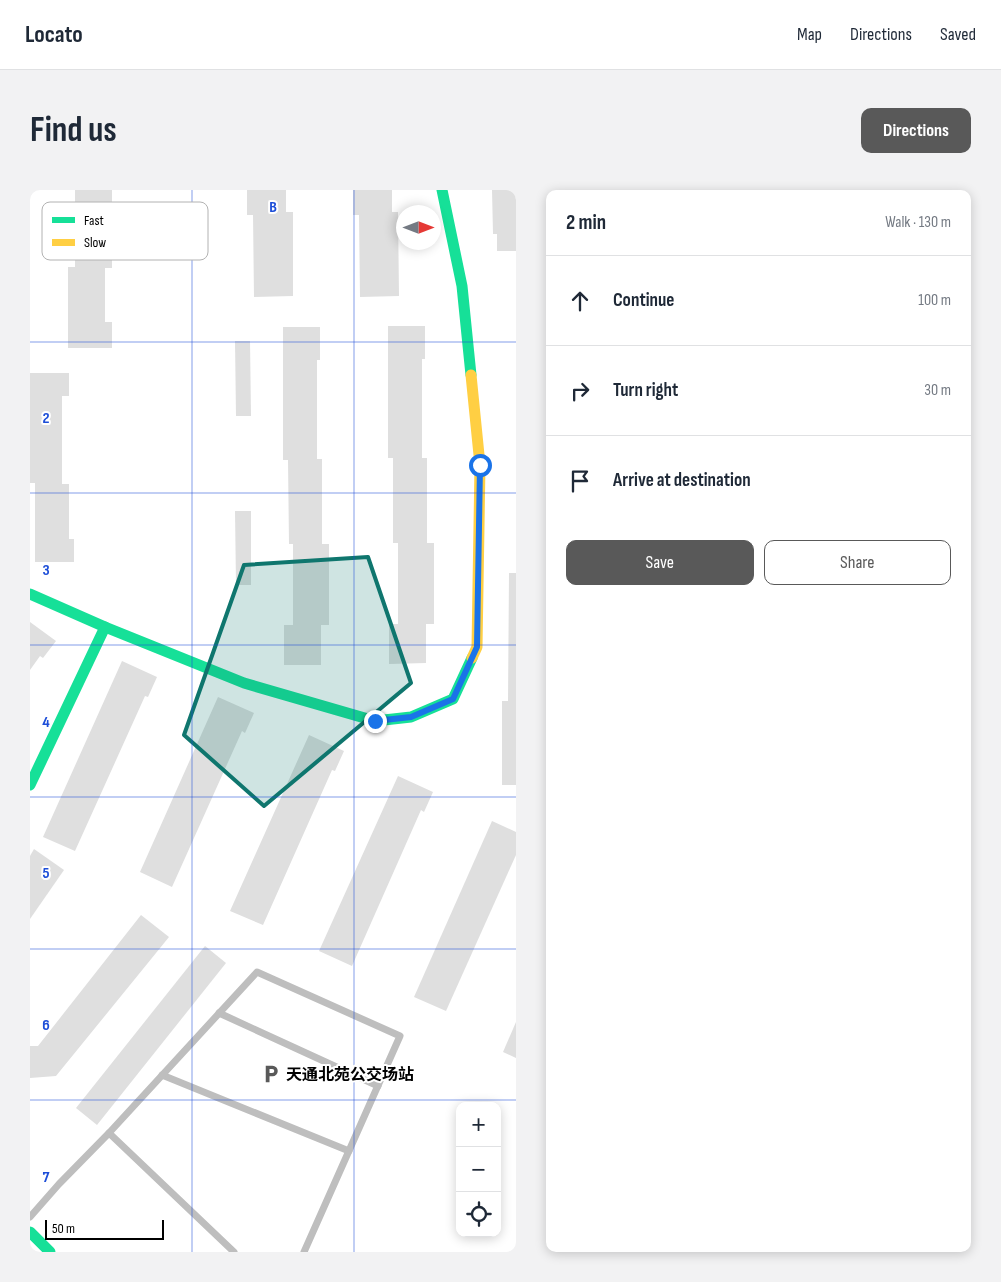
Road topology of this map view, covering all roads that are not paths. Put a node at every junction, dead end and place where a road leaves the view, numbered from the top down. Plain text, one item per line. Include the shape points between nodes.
1 (442, 190) edge
2 (30, 594) edge
3 (105, 627) junction
4 (30, 785) edge
5 (219, 1014) junction
6 (162, 1075) junction
7 (378, 1086) junction
8 (109, 1133) junction
9 (349, 1151) junction
10 (30, 1217) edge
11 (30, 1232) edge
12 (50, 1252) edge
13 (234, 1252) edge
14 (304, 1252) edge

1 - 3 street via 462,286 480,465 477,647 453,699 411,717 375,721 244,683
2 - 3 street
3 - 4 street
5 - 6 lane
5 - 7 lane
5 - 7 lane via 257,972 400,1036
6 - 8 lane
6 - 9 lane
7 - 9 lane
8 - 10 lane
8 - 13 lane
9 - 14 lane
11 - 12 street

